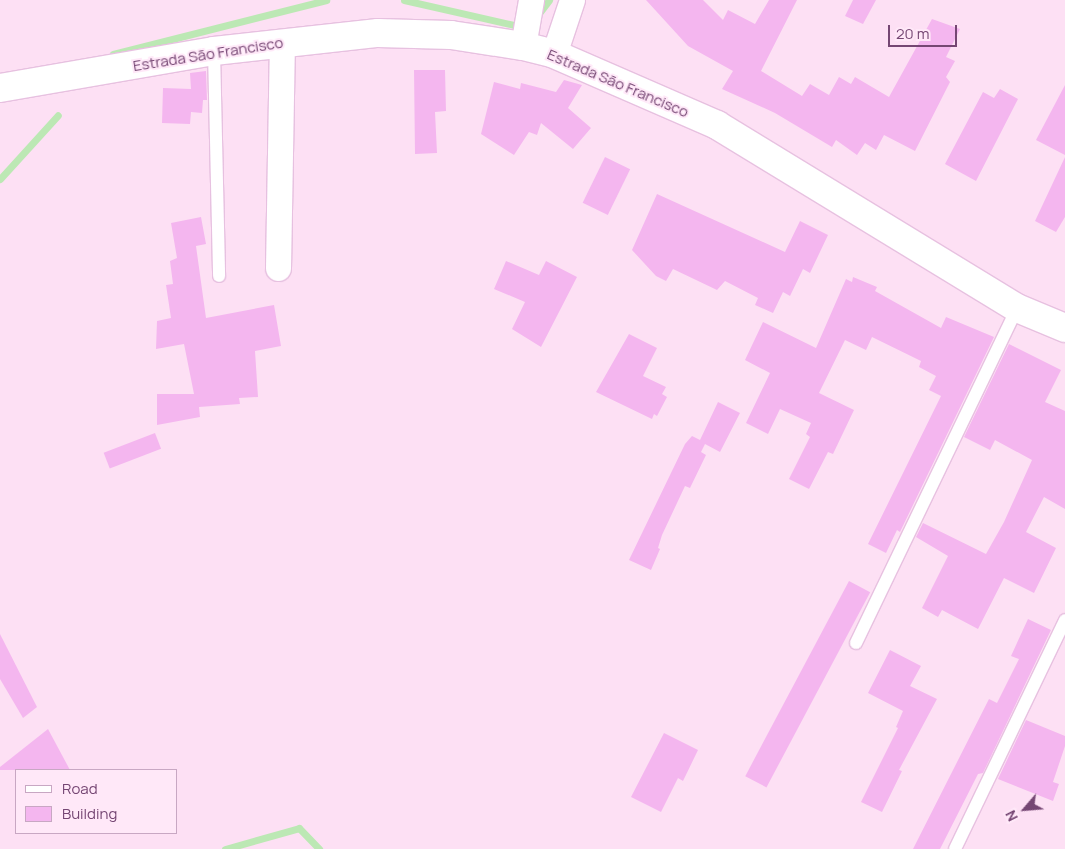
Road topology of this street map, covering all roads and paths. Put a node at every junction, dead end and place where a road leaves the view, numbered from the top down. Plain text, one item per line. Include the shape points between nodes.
1 (530, 0) edge
2 (572, 0) edge
3 (525, 34) junction
4 (282, 42) junction
5 (214, 51) junction
6 (554, 54) junction
7 (0, 88) edge
8 (278, 268) dead end
9 (219, 276) dead end
10 (1017, 308) junction
11 (1065, 328) edge
12 (1065, 620) edge
13 (856, 643) dead end
14 (955, 849) edge

1 - 3 street
2 - 6 street
3 - 4 main road, Estrada São Francisco via 378,33
3 - 6 main road, Estrada São Francisco
4 - 5 main road, Estrada São Francisco
4 - 8 street
5 - 7 main road, Estrada São Francisco
5 - 9 lane
6 - 10 main road, Estrada São Francisco via 717,125
10 - 11 main road, Estrada São Francisco
10 - 13 lane
12 - 14 lane

